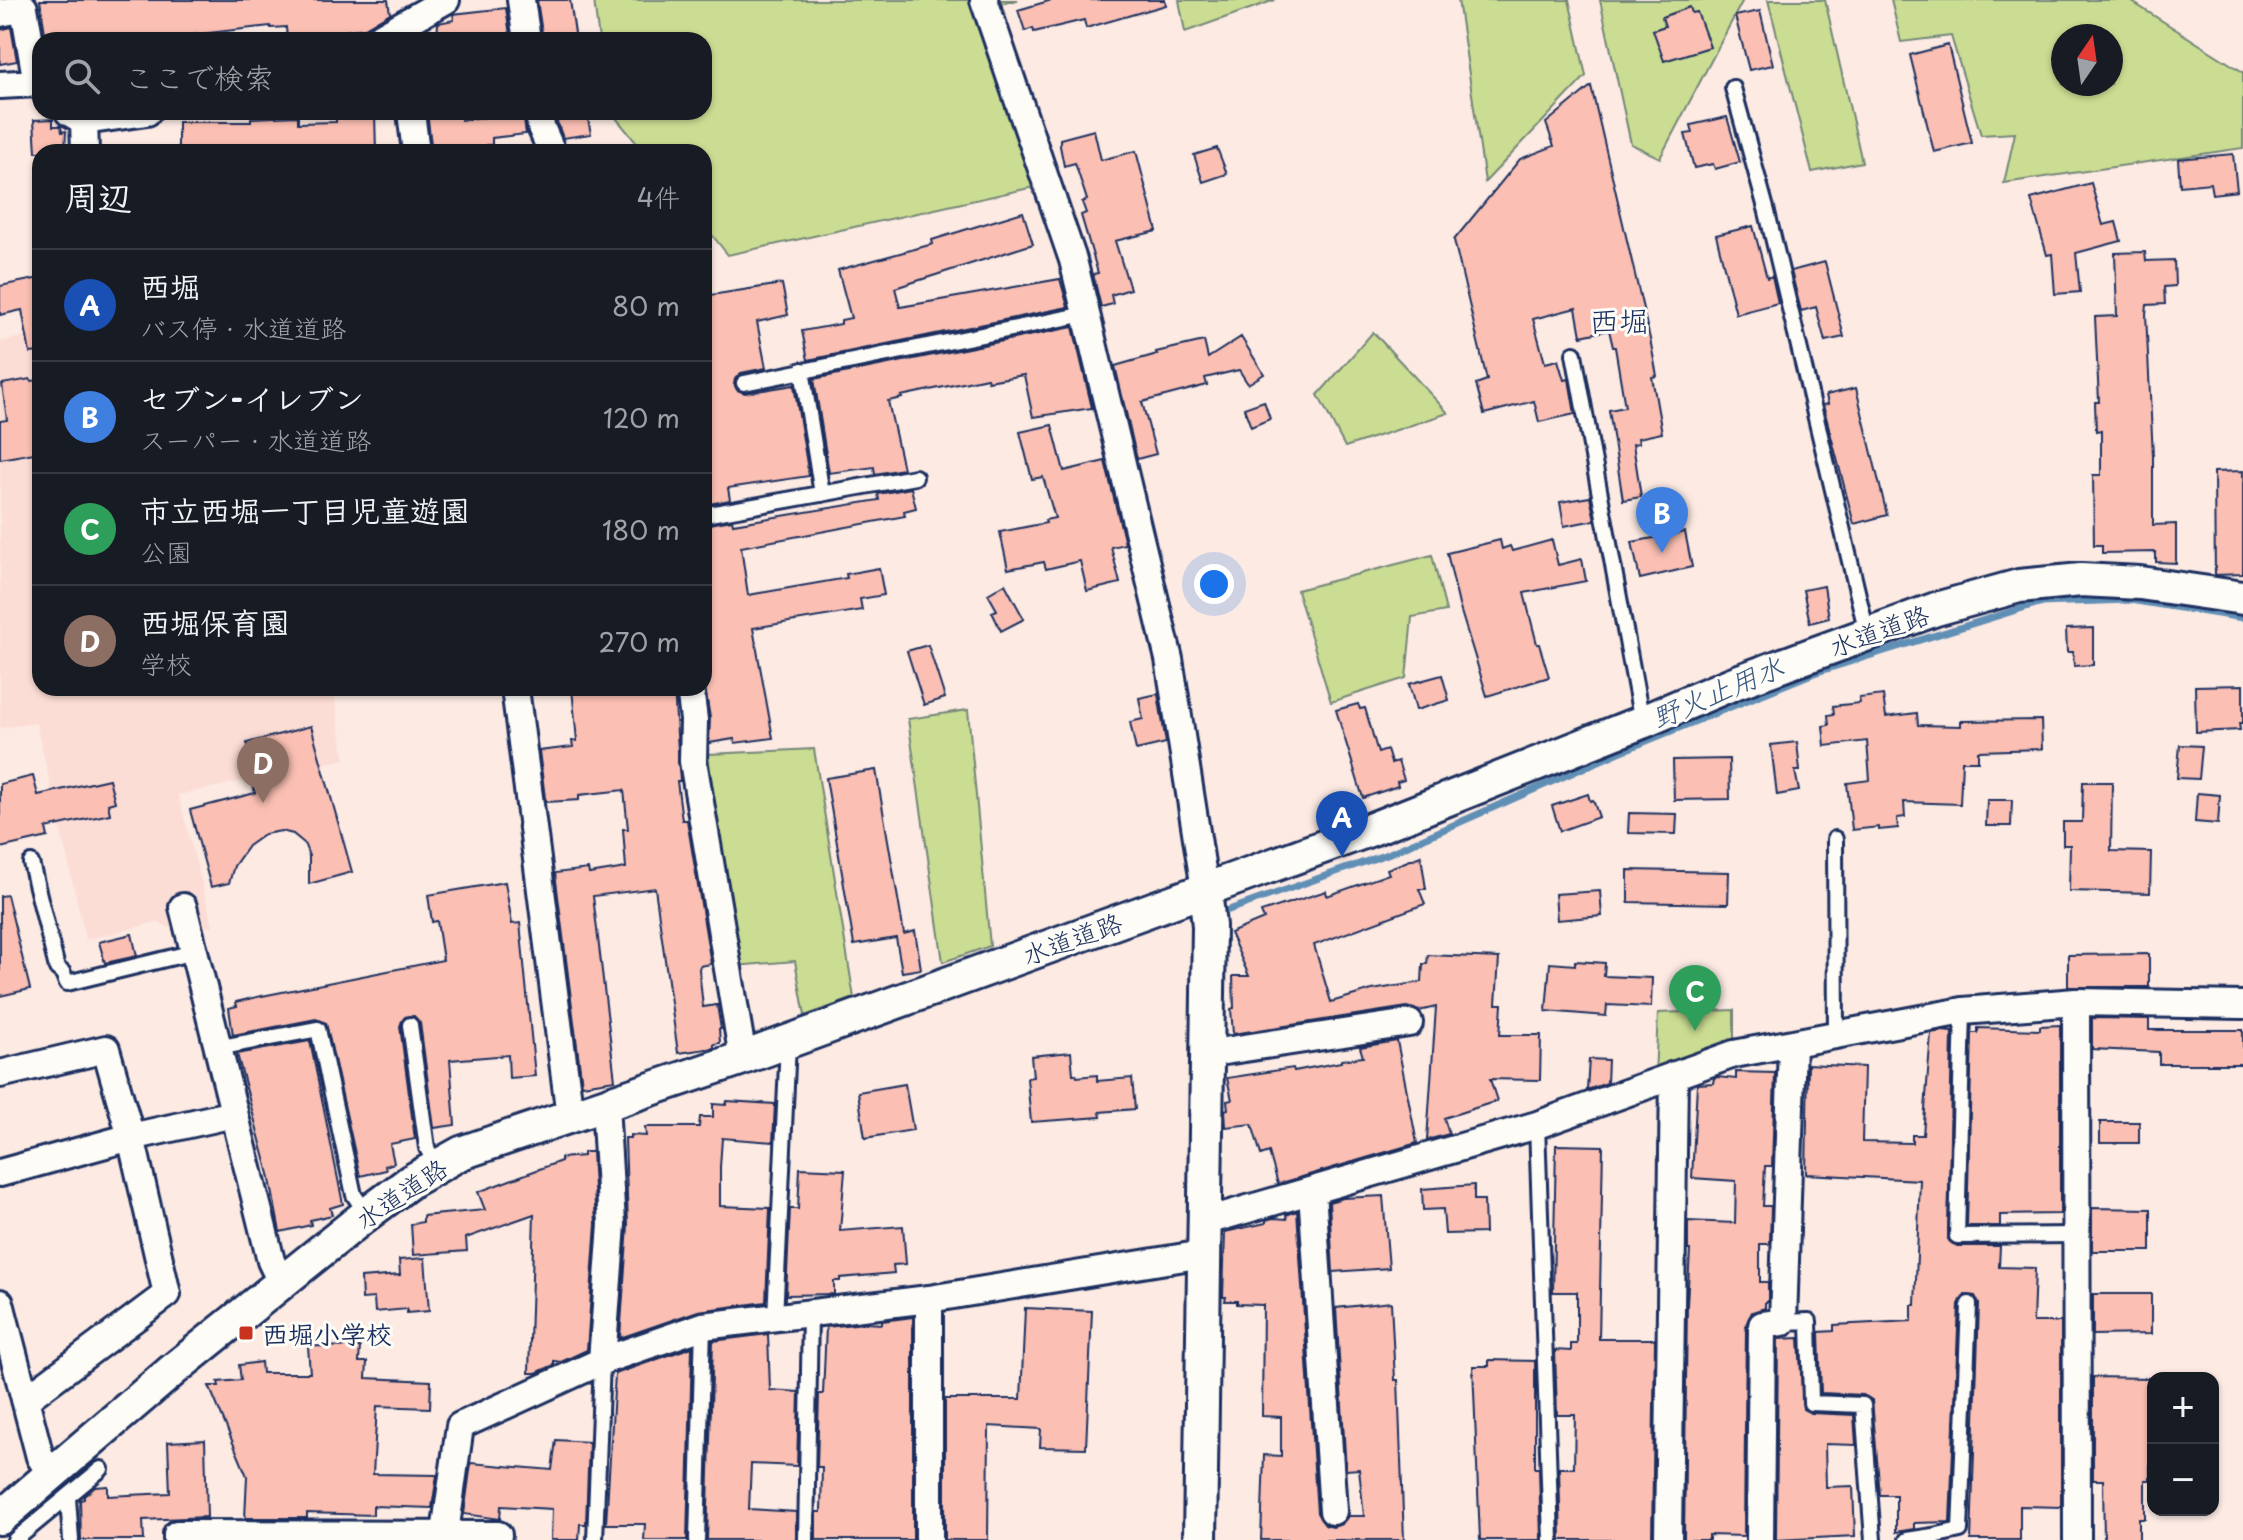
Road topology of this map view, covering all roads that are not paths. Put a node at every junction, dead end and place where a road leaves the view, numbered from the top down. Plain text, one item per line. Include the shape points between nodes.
1 (446, 0) edge
2 (521, 0) edge
3 (984, 0) edge
4 (0, 13) edge
5 (401, 32) edge
6 (526, 32) edge
7 (32, 49) edge
8 (0, 85) edge
9 (32, 85) edge
10 (1733, 88) dead end
11 (77, 120) edge
12 (412, 120) edge
13 (540, 120) edge
14 (83, 144) edge
15 (415, 144) edge
16 (548, 144) edge
17 (1086, 314) junction
18 (1574, 354) dead end
19 (802, 370) junction
20 (744, 383) dead end
21 (915, 477) dead end
22 (822, 494) junction
23 (712, 514) edge
24 (2243, 598) edge
25 (1867, 633) junction
26 (516, 696) edge
27 (691, 696) edge
28 (1642, 722) junction
29 (1835, 839) dead end
30 (31, 863) dead end
31 (1205, 889) junction
32 (183, 907) dead end
33 (194, 952) junction
34 (2076, 1002) junction
35 (2243, 1005) edge
36 (1963, 1011) junction
37 (1409, 1023) dead end
38 (410, 1025) dead end
39 (1836, 1034) junction
40 (788, 1041) junction
41 (1792, 1044) junction
42 (217, 1048) junction
43 (1205, 1054) junction
44 (743, 1058) junction
45 (0, 1074) edge
46 (1674, 1075) junction
47 (605, 1104) junction
48 (234, 1114) junction
49 (570, 1116) junction
50 (1537, 1125) junction
51 (131, 1137) junction
52 (436, 1165) junction
53 (0, 1173) edge
54 (1312, 1191) junction
55 (367, 1214) junction
56 (2075, 1235) junction
57 (1203, 1238) junction
58 (281, 1282) junction
59 (929, 1299) junction
60 (0, 1303) edge
61 (1969, 1304) dead end
62 (810, 1314) junction
63 (775, 1318) junction
64 (1783, 1322) junction
65 (703, 1326) junction
66 (602, 1361) junction
67 (25, 1400) junction
68 (101, 1469) dead end
69 (59, 1486) junction
70 (1333, 1511) dead end
71 (0, 1518) edge
72 (445, 1537) edge
73 (1933, 1538) edge
74 (15, 1540) edge
75 (71, 1540) edge
76 (177, 1540) edge
77 (497, 1540) edge
78 (595, 1540) edge
79 (697, 1540) edge
80 (806, 1540) edge
81 (929, 1540) edge
82 (1200, 1540) edge
83 (1551, 1540) edge
84 (1668, 1540) edge
85 (1760, 1540) edge
86 (1873, 1540) edge
87 (1907, 1540) edge
88 (2077, 1540) edge

1 - 5 street
2 - 6 street
3 - 17 street via 1073,260
4 - 7 street via 24,8
8 - 9 street
10 - 25 lane
11 - 14 street
12 - 15 street
13 - 16 street
17 - 19 lane
17 - 31 street via 1169,659
18 - 28 lane
19 - 20 lane
19 - 22 lane
21 - 22 lane
22 - 23 lane
24 - 25 street, 水道道路 via 2140,583 2034,584
25 - 28 street, 水道道路
26 - 49 street
27 - 44 street via 693,761
28 - 31 street, 水道道路
29 - 39 lane
30 - 33 lane via 57,968 67,983
31 - 40 street, 水道道路
31 - 43 street
32 - 33 street
33 - 42 street
34 - 35 street
34 - 36 street
34 - 56 street
36 - 39 street
36 - 56 lane via 1957,1236
37 - 43 street
38 - 52 lane via 427,1148
39 - 41 street
40 - 44 street, 水道道路
40 - 63 lane
41 - 46 street via 1734,1054
41 - 64 street
42 - 48 street
42 - 55 lane via 318,1029 354,1195
43 - 57 street
44 - 47 street, 水道道路
45 - 51 street via 106,1049
46 - 50 street
46 - 84 street
47 - 49 street, 水道道路
47 - 66 street via 612,1224
48 - 51 street
48 - 58 street
49 - 52 street, 水道道路
50 - 54 street
50 - 83 lane
51 - 53 street
51 - 67 street via 167,1294
52 - 55 street, 水道道路
54 - 57 street
54 - 70 street
55 - 58 street, 水道道路
56 - 88 street
57 - 59 street
57 - 82 street
58 - 69 street, 水道道路
59 - 62 street
59 - 81 street
60 - 67 street
61 - 73 lane via 1960,1530
62 - 63 street
62 - 80 lane
63 - 65 street
64 - 85 street via 1762,1325
64 - 86 lane via 1809,1321 1811,1403 1863,1405
65 - 66 street
65 - 79 lane
66 - 72 street via 460,1426
66 - 78 lane
67 - 69 street via 40,1457
68 - 69 lane
69 - 71 street, 水道道路
69 - 74 lane
69 - 75 lane
72 - 76 street via 177,1534
72 - 77 street via 498,1535
73 - 87 lane

